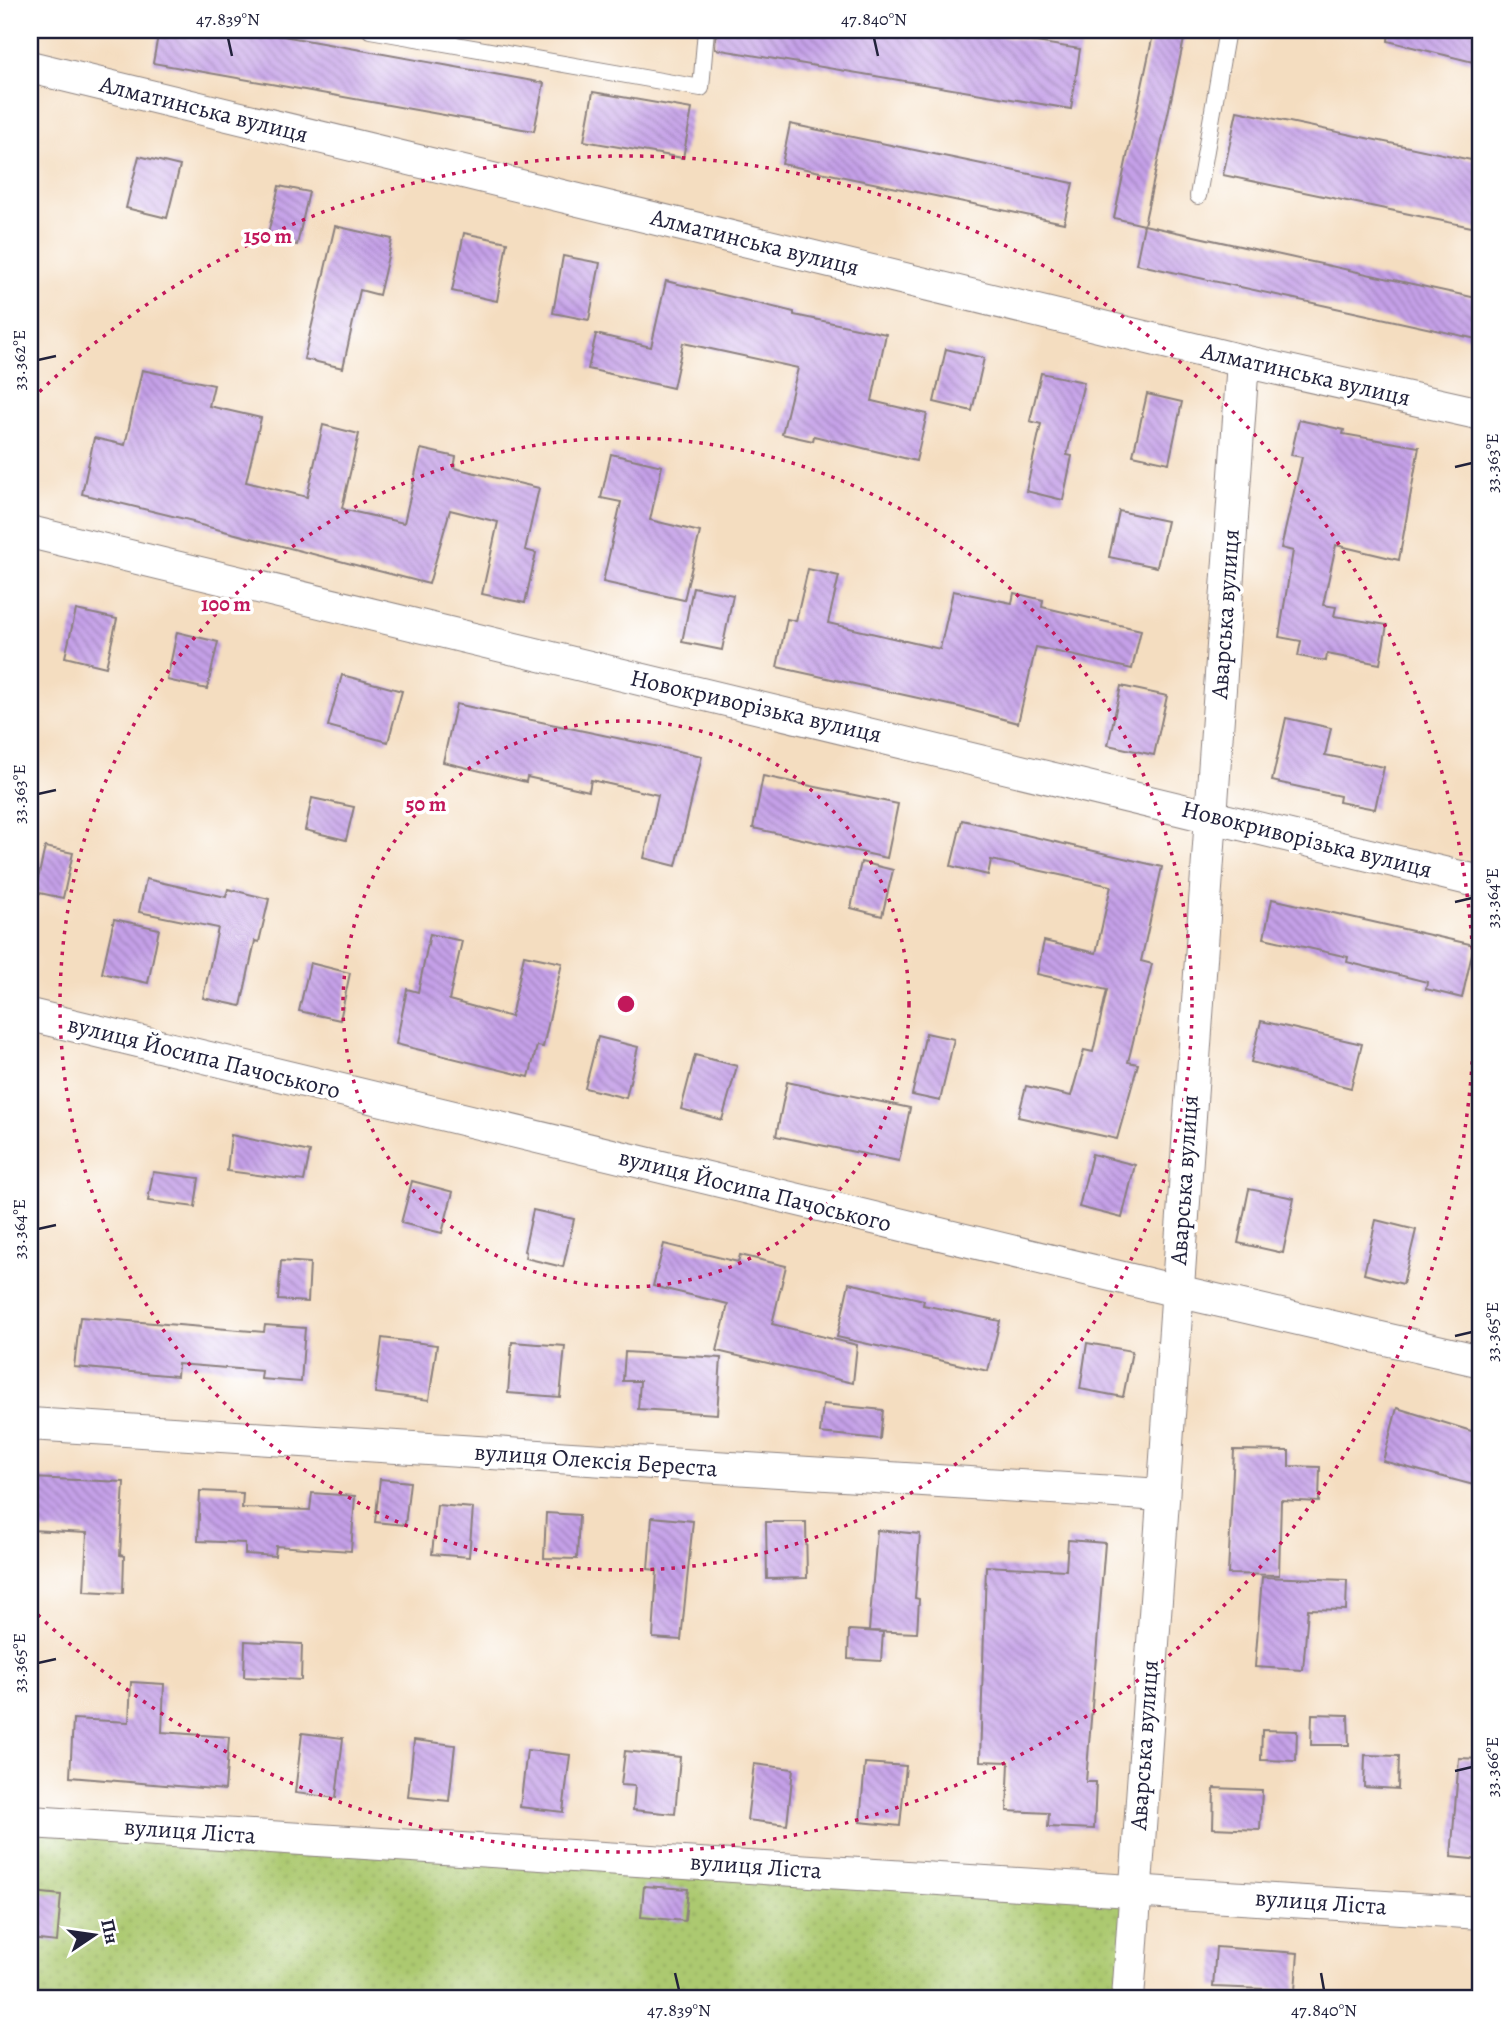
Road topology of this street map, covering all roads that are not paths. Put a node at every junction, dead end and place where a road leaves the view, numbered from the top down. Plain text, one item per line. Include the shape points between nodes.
1 (370, 30) edge
2 (706, 30) edge
3 (1227, 30) edge
4 (30, 67) edge
5 (1198, 196) dead end
6 (1243, 361) junction
7 (1481, 414) edge
8 (30, 532) edge
9 (1210, 814) junction
10 (1481, 882) edge
11 (30, 1015) edge
12 (1177, 1292) junction
13 (1481, 1361) edge
14 (30, 1424) edge
15 (1162, 1496) junction
16 (30, 1822) edge
17 (1134, 1890) junction
18 (1481, 1913) edge
19 (1128, 1999) edge

1 - 2 lane via 701,88
3 - 5 lane
4 - 6 street, Алматинська вулиця
6 - 7 street, Алматинська вулиця
6 - 9 street, Аварська вулиця
8 - 9 street, Новокриворізька вулиця
9 - 10 street, Новокриворізька вулиця
9 - 12 street, Аварська вулиця
11 - 12 street, вулиця Йосипа Пачоського
12 - 13 street, вулиця Йосипа Пачоського
12 - 15 street, Аварська вулиця
14 - 15 street, вулиця Олексія Береста
15 - 17 street, Аварська вулиця
16 - 17 street, вулиця Ліста
17 - 18 street, вулиця Ліста
17 - 19 street, Аварська вулиця

